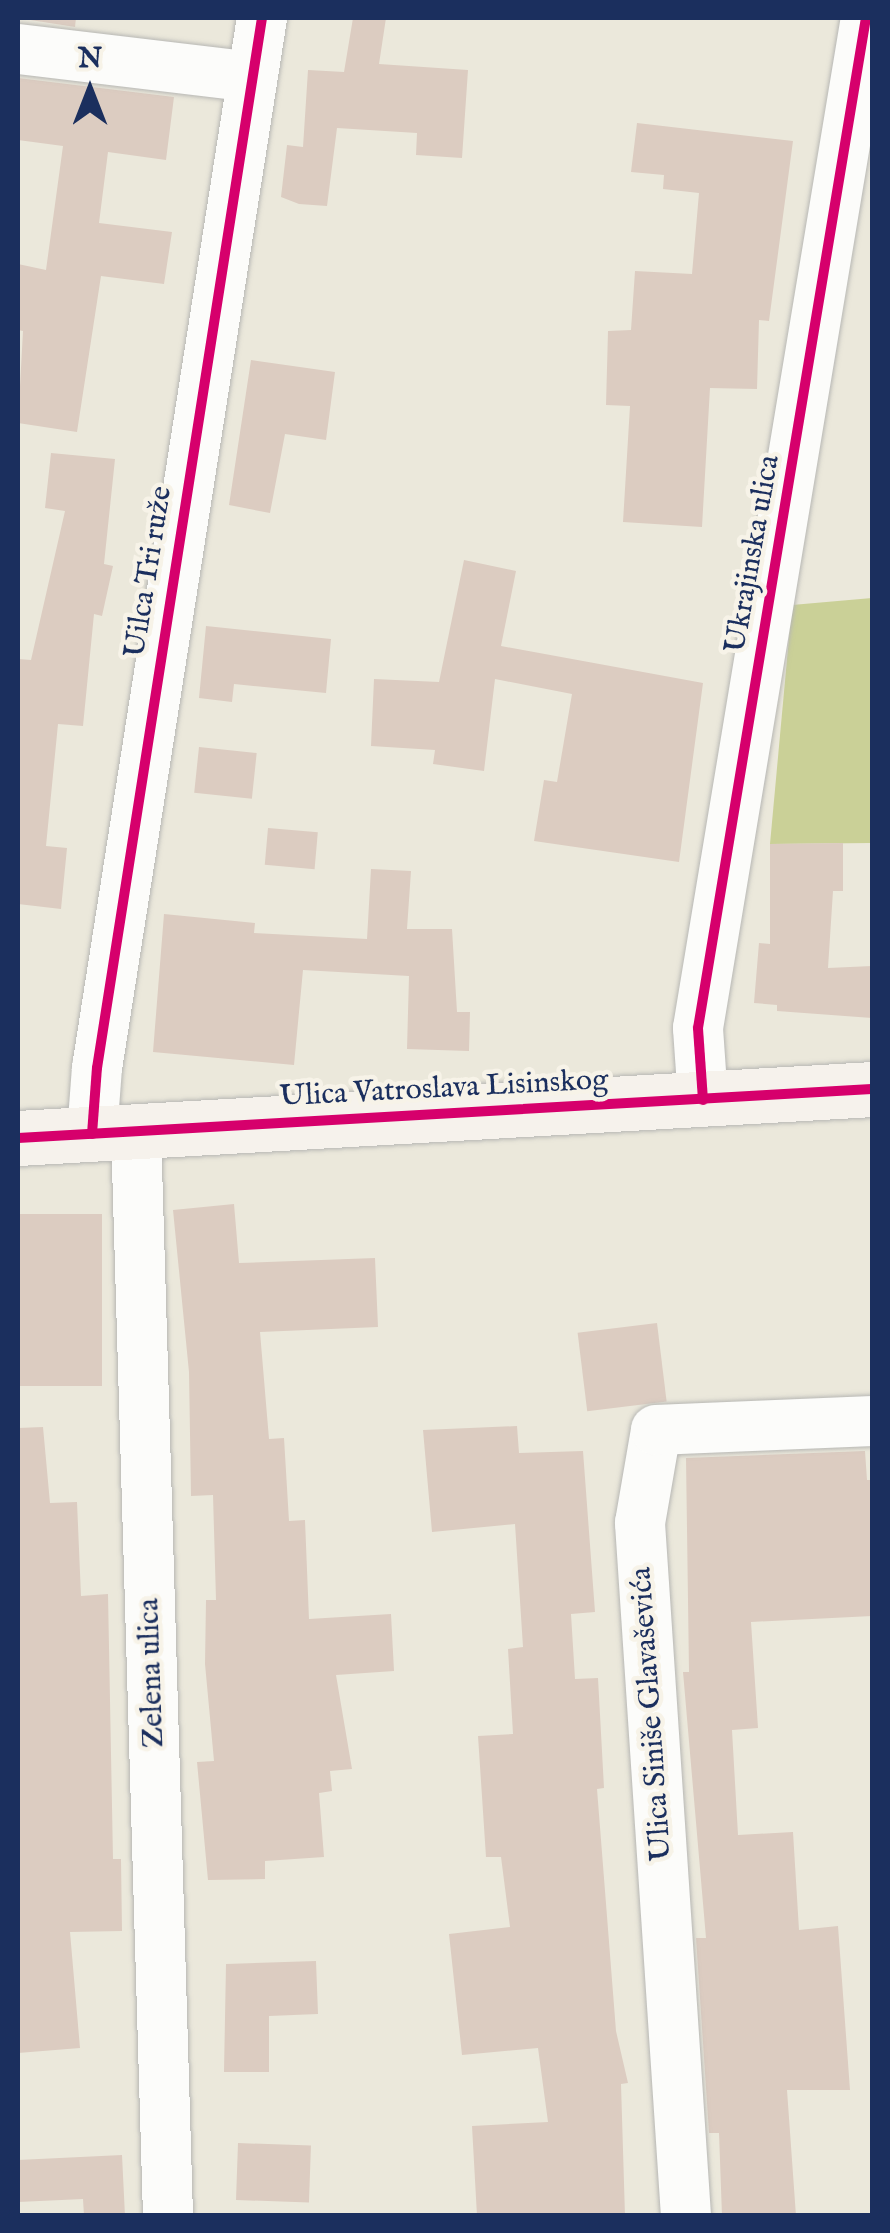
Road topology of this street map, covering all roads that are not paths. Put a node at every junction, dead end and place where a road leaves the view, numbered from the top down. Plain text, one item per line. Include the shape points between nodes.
1 (262, 18) edge
2 (866, 18) edge
3 (18, 49) edge
4 (252, 77) junction
5 (872, 1089) edge
6 (703, 1100) junction
7 (114, 1133) junction
8 (18, 1138) edge
9 (872, 1421) edge
10 (168, 2216) edge
11 (686, 2216) edge

1 - 4 street, Uilca Tri ruže
2 - 6 street, Ukrajinska ulica via 698,1028
3 - 4 street
4 - 7 street, Uilca Tri ruže via 96,1068
5 - 6 main road, Ulica Vatroslava Lisinskog
6 - 7 main road, Ulica Vatroslava Lisinskog
7 - 8 main road, Ulica Vatroslava Lisinskog
7 - 10 street, Zelena ulica
9 - 11 street, Ulica Siniše Glavaševića via 656,1430 640,1523

